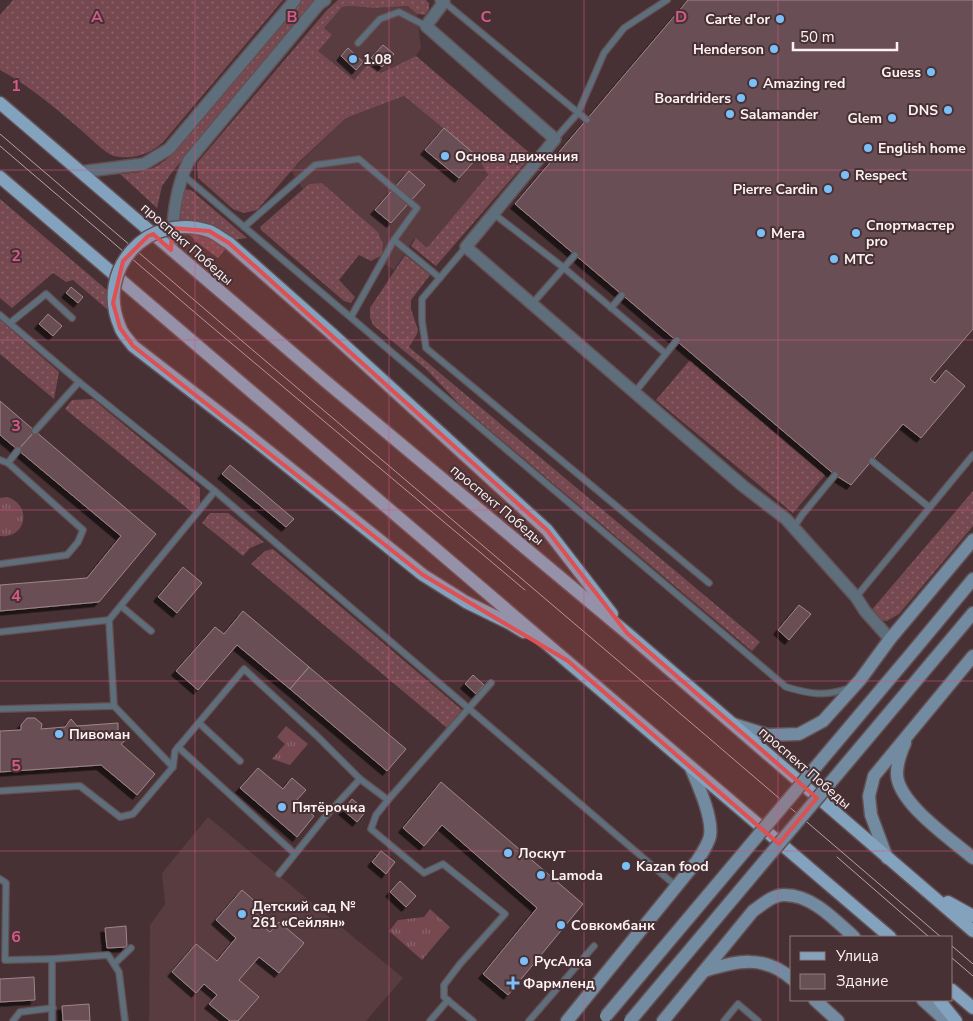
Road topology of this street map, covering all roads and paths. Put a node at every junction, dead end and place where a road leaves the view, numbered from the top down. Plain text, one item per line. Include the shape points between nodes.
1 (295, 0) edge
2 (325, 0) edge
3 (667, 0) edge
4 (444, 1) edge
5 (426, 26) junction
6 (358, 43) dead end
7 (0, 103) edge
8 (578, 114) junction
9 (586, 120) dead end
10 (555, 139) junction
11 (80, 172) junction
12 (182, 174) junction
13 (0, 177) edge
14 (494, 214) junction
15 (244, 227) junction
16 (394, 240) junction
17 (466, 247) junction
18 (171, 250) junction
19 (575, 255) dead end
20 (564, 268) junction
21 (440, 278) junction
22 (622, 295) dead end
23 (531, 304) junction
24 (611, 308) junction
25 (0, 315) edge
26 (351, 317) junction
27 (72, 318) dead end
28 (10, 323) junction
29 (677, 340) dead end
30 (665, 353) junction
31 (80, 382) junction
32 (635, 392) junction
33 (35, 431) dead end
34 (18, 450) dead end
35 (973, 454) edge
36 (0, 460) edge
37 (872, 461) dead end
38 (8, 463) junction
39 (835, 475) dead end
40 (215, 491) junction
41 (929, 507) junction
42 (794, 527) junction
43 (973, 540) edge
44 (0, 564) edge
45 (973, 579) edge
46 (709, 583) dead end
47 (856, 597) junction
48 (121, 606) junction
49 (973, 613) edge
50 (109, 620) junction
51 (151, 631) dead end
52 (0, 632) edge
53 (627, 634) junction
54 (890, 639) junction
55 (973, 656) edge
56 (568, 661) junction
57 (490, 683) dead end
58 (855, 685) junction
59 (114, 706) junction
60 (0, 709) edge
61 (468, 709) junction
62 (199, 723) junction
63 (730, 723) junction
64 (908, 733) junction
65 (178, 747) junction
66 (240, 761) dead end
67 (173, 767) junction
68 (691, 768) junction
69 (360, 778) junction
70 (0, 791) edge
71 (388, 800) junction
72 (294, 853) junction
73 (887, 858) junction
74 (973, 858) edge
75 (279, 874) dead end
76 (0, 879) edge
77 (676, 886) junction
78 (926, 891) junction
79 (973, 916) edge
80 (973, 931) edge
81 (853, 936) edge
82 (888, 936) edge
83 (594, 946) dead end
84 (131, 948) dead end
85 (52, 959) junction
86 (114, 964) junction
87 (704, 971) junction
88 (790, 977) edge
89 (953, 991) edge
90 (448, 1000) junction
91 (816, 1001) edge
92 (924, 1001) edge
93 (940, 1001) edge
94 (53, 1008) junction
95 (973, 1008) edge
96 (603, 1018) edge
97 (14, 1021) edge
98 (52, 1021) edge
99 (126, 1021) edge
100 (430, 1021) edge
101 (473, 1021) edge
102 (529, 1021) edge
103 (567, 1021) edge
104 (630, 1021) edge
105 (663, 1021) edge
106 (724, 1021) edge
107 (758, 1021) edge
108 (838, 1021) edge
109 (946, 1021) edge
110 (956, 1021) edge

1 - 11 street via 169,149 144,164
2 - 12 street via 189,160
3 - 8 lane via 624,28 604,53
4 - 5 street
4 - 8 lane
5 - 6 lane via 399,12 380,19
5 - 10 street
7 - 11 main road, проспект Победы
8 - 9 lane
8 - 10 lane
10 - 14 street
11 - 18 main road, проспект Победы
12 - 15 lane
12 - 18 street via 173,209
13 - 56 main road
14 - 17 street
14 - 20 lane
15 - 16 lane via 315,165 359,159 417,208
15 - 26 lane
16 - 21 lane
16 - 26 lane
17 - 21 lane
17 - 23 street
18 - 53 main road, проспект Победы
19 - 20 lane
20 - 23 lane
20 - 24 lane
21 - 46 lane via 422,299 426,348
22 - 24 lane
23 - 32 street
24 - 30 lane
25 - 28 lane
26 - 58 lane via 786,687 811,694 835,693
27 - 28 lane via 46,294
28 - 31 lane
29 - 30 lane
30 - 32 lane
31 - 33 lane
31 - 40 lane
32 - 42 street
34 - 38 lane
35 - 41 lane
36 - 38 lane
37 - 41 lane
38 - 44 lane via 83,530 78,542 66,555
39 - 42 lane
40 - 48 lane
40 - 61 lane
41 - 47 lane
42 - 47 street
43 - 54 main road
45 - 96 main road, bridge
47 - 54 street via 864,611
48 - 50 lane
48 - 51 lane
49 - 104 main road, bridge
50 - 52 lane
50 - 59 lane
53 - 56 main road, bridge via 547,530 228,243 209,231 167,228 135,246 123,260 114,284 114,303 120,328 133,346 423,575 466,602 509,623
53 - 63 main road, проспект Победы
54 - 58 main road
55 - 64 main road
56 - 68 main road
57 - 61 lane
58 - 63 main road via 823,721 799,734 768,735
59 - 60 lane
59 - 67 lane
61 - 71 lane
61 - 77 lane
62 - 65 lane
62 - 66 lane
62 - 69 lane via 244,670
63 - 73 main road, проспект Победы
64 - 73 main road via 874,776 868,796
64 - 74 main road via 899,759 897,774 900,787 912,806
65 - 67 lane
65 - 72 lane
67 - 70 lane via 133,814 120,817 80,786
68 - 77 main road via 706,806 710,835 706,848
68 - 82 main road
69 - 71 lane
69 - 72 lane
71 - 90 lane via 376,815 371,829 424,873 443,864 505,914 444,985 444,997
72 - 75 lane
73 - 78 main road, проспект Победы
76 - 85 lane via 6,883 6,960
77 - 103 main road
78 - 79 main road
78 - 80 main road, проспект Победы
81 - 87 main road via 828,913 804,899 783,894 753,911
83 - 102 lane
84 - 86 lane
85 - 86 lane via 108,955
85 - 94 lane
86 - 99 lane via 122,984
87 - 88 main road via 732,962 758,962 782,970
87 - 105 main road
89 - 95 main road
90 - 100 lane
90 - 101 lane
91 - 108 main road
92 - 109 main road
93 - 110 main road
94 - 97 lane via 20,1012
94 - 98 lane
106 - 107 lane via 738,1004

